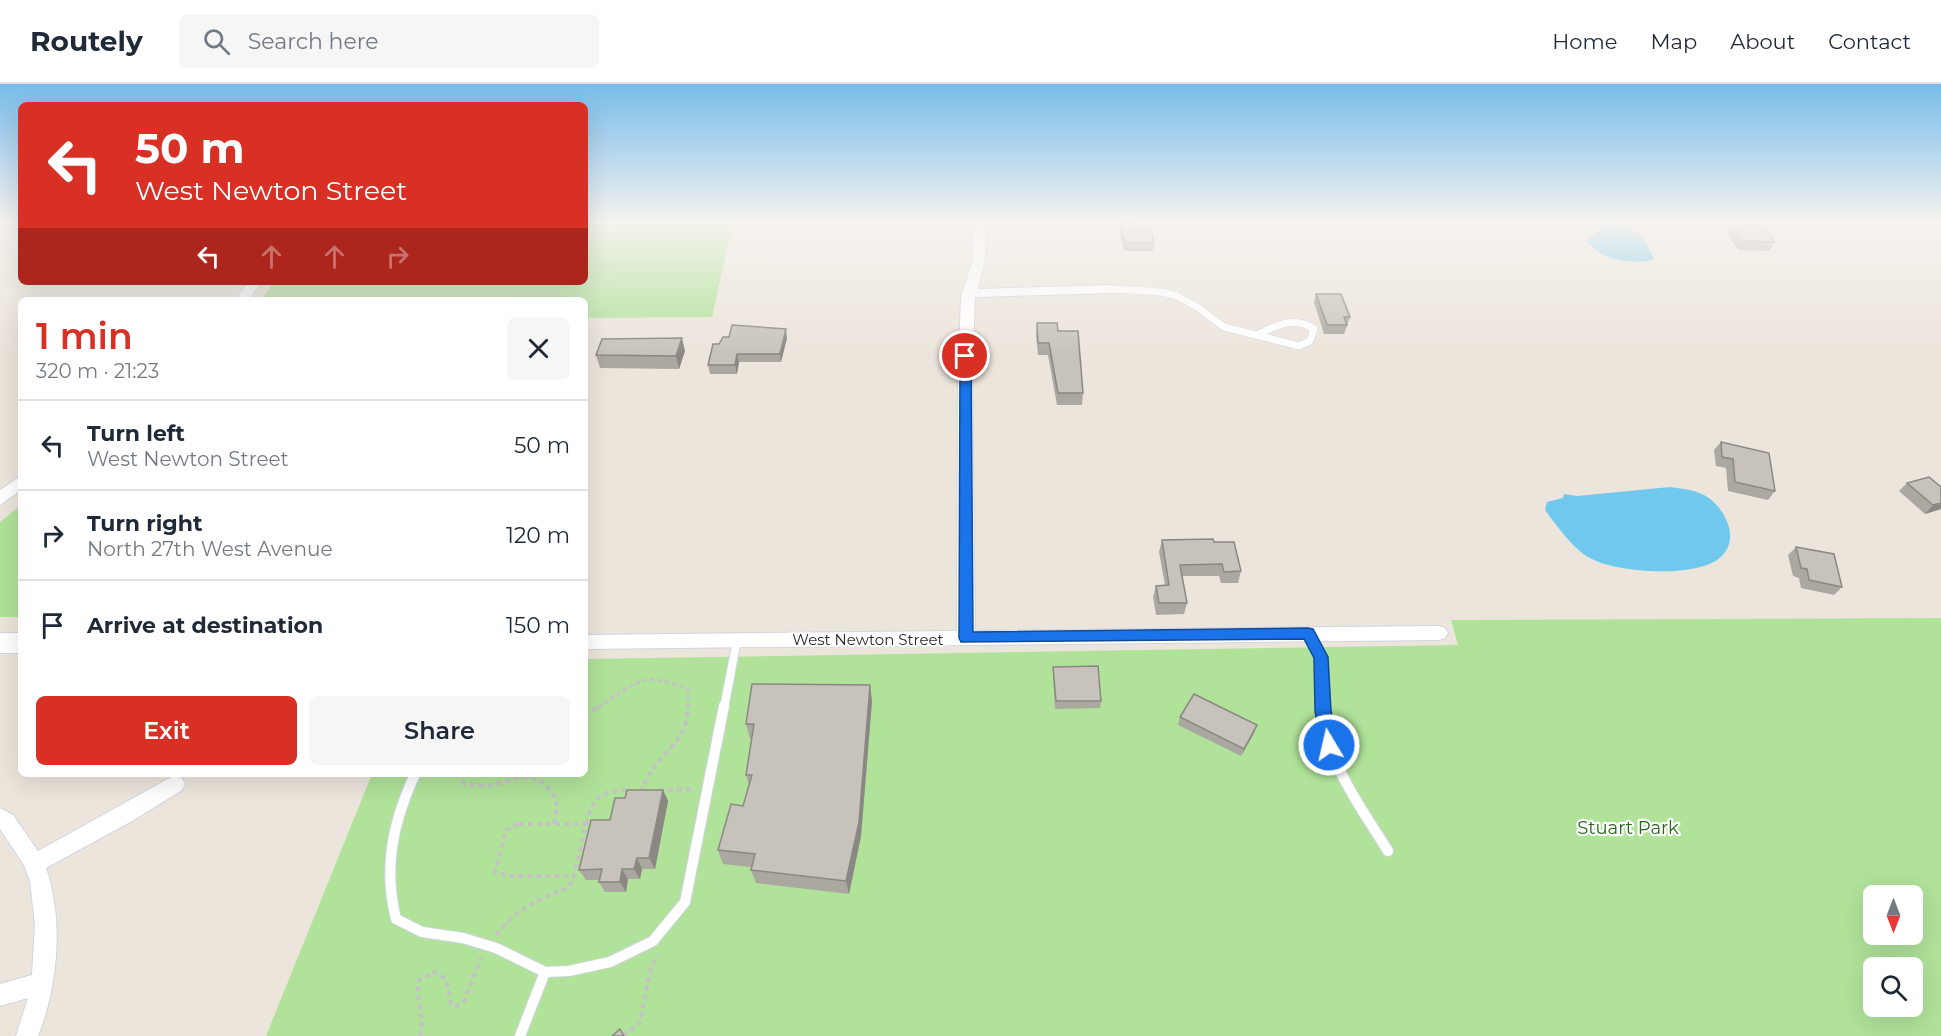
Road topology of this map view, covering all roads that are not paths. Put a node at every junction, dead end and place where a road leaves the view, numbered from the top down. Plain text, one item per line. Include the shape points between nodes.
1 (977, 266) edge
2 (1113, 289) joint
3 (970, 293) junction
4 (1256, 335) junction
5 (18, 484) edge
6 (0, 499) edge
7 (1308, 633) junction
8 (1439, 633) dead end
9 (966, 638) junction
10 (738, 640) junction
11 (588, 642) edge
12 (0, 643) edge
13 (18, 643) edge
14 (414, 777) edge
15 (175, 784) dead end
16 (0, 817) edge
17 (1388, 851) dead end
18 (34, 864) junction
19 (545, 972) junction
20 (41, 983) junction
21 (0, 995) edge
22 (27, 1036) edge
23 (520, 1036) edge

1 - 3 street
2 - 3 street
2 - 4 lane via 1177,296 1224,327
3 - 9 street via 964,376
4 - 4 lane via 1299,346 1308,344 1314,329 1305,321 1293,319
5 - 6 street
7 - 8 street, West Newton Street
7 - 9 street, West Newton Street
7 - 17 lane via 1321,657 1329,745 1343,778
9 - 10 street, West Newton Street
10 - 11 street, West Newton Street
10 - 19 lane via 685,902 653,941 610,962
12 - 13 street
14 - 19 lane via 390,838 390,898 396,918 422,932 488,946
15 - 18 street
16 - 18 street
18 - 20 street via 45,908
19 - 23 lane
20 - 21 street
20 - 22 street

